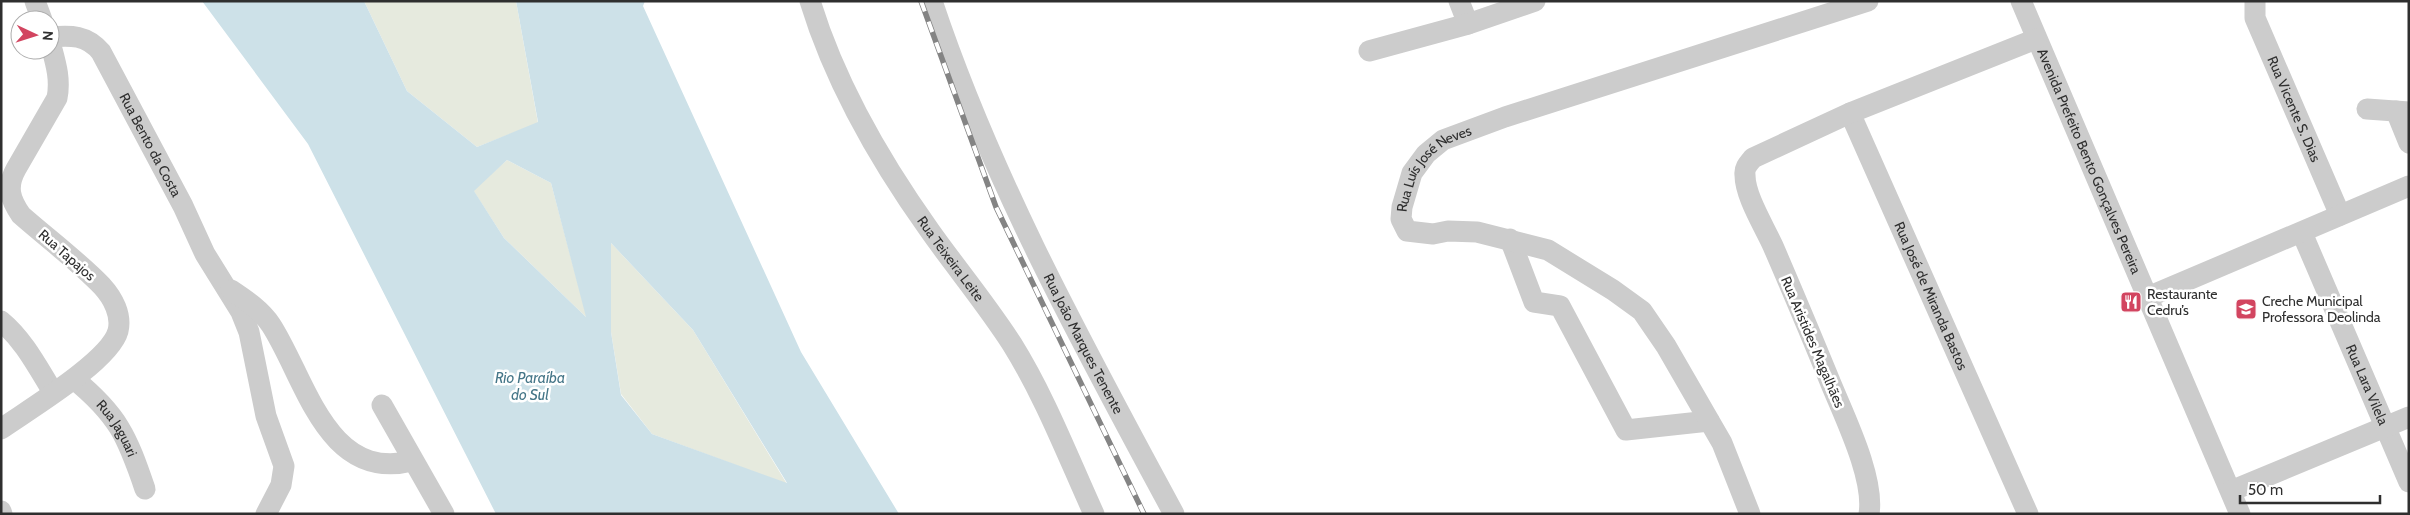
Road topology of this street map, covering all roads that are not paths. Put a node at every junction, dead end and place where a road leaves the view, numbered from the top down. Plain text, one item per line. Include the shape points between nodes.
1 (810, 1) edge
2 (932, 1) edge
3 (1459, 1) edge
4 (1535, 1) edge
5 (1868, 1) edge
6 (2021, 1) edge
7 (2255, 1) edge
8 (1468, 24) junction
9 (60, 36) edge
10 (2036, 39) junction
11 (1369, 51) dead end
12 (55, 60) edge
13 (2367, 109) dead end
14 (2402, 111) edge
15 (1850, 113) junction
16 (2409, 143) edge
17 (2409, 186) edge
18 (2340, 215) junction
19 (2302, 232) junction
20 (1510, 239) junction
21 (227, 286) junction
22 (2148, 297) junction
23 (1, 322) edge
24 (74, 379) junction
25 (53, 392) junction
26 (382, 405) dead end
27 (2409, 417) edge
28 (1709, 421) junction
29 (2386, 426) junction
30 (1, 429) edge
31 (412, 461) junction
32 (2409, 482) edge
33 (145, 489) dead end
34 (2231, 491) junction
35 (266, 514) edge
36 (444, 514) edge
37 (1094, 514) edge
38 (1174, 514) edge
39 (1750, 514) edge
40 (1868, 514) edge
41 (2028, 514) edge
42 (2240, 514) edge

1 - 37 street, Rua Teixeira Leite via 831,60 858,113 896,180 1013,346 1036,387
2 - 38 street, Rua João Marques Tenente via 998,170 1065,309
3 - 8 street
4 - 8 street
5 - 20 street, Rua Luís José Neves via 1505,117 1443,140 1426,154 1412,173 1402,207 1403,226 1412,233 1477,232
6 - 10 street, Avenida Prefeito Bento Gonçalves Pereira
7 - 18 street, Rua Vicente S. Dias via 2255,18
8 - 11 street
9 - 21 street, Rua Bento da Costa via 81,37 93,42 101,52 206,254
10 - 15 street
10 - 22 street, Avenida Prefeito Bento Gonçalves Pereira
12 - 24 street, Rua Tapajos via 60,86 57,98 10,179 9,190 21,215 103,287 114,303 119,318 118,332 101,355
13 - 14 street
14 - 16 street
15 - 40 street, Rua Aristides Magalhães via 1752,158 1744,173 1749,193 1851,431 1868,483
15 - 41 street, Rua José de Miranda Bastos
17 - 18 street
18 - 19 street
19 - 22 street
19 - 29 street, Rua Lara Vilela
20 - 28 street, Rua Luís José Neves via 1548,250 1642,312 1666,346
20 - 28 street via 1534,302 1560,306 1626,430
21 - 31 street, Rua Bento da Costa via 259,310 271,324 315,408 339,444 367,459 393,463
21 - 35 street, Rua Bento da Costa via 249,332 266,416 284,466 281,485
22 - 34 street, Avenida Prefeito Bento Gonçalves Pereira
23 - 25 street via 32,357
24 - 25 street, Rua Tapajos
24 - 33 street, Rua Jaguari via 111,414 130,445
25 - 30 street, Rua Tapajos
26 - 31 street
27 - 29 street
28 - 39 street, Rua Luís José Neves via 1722,443
29 - 32 street, Rua Lara Vilela
29 - 34 street
31 - 36 street
34 - 42 street, Avenida Prefeito Bento Gonçalves Pereira

